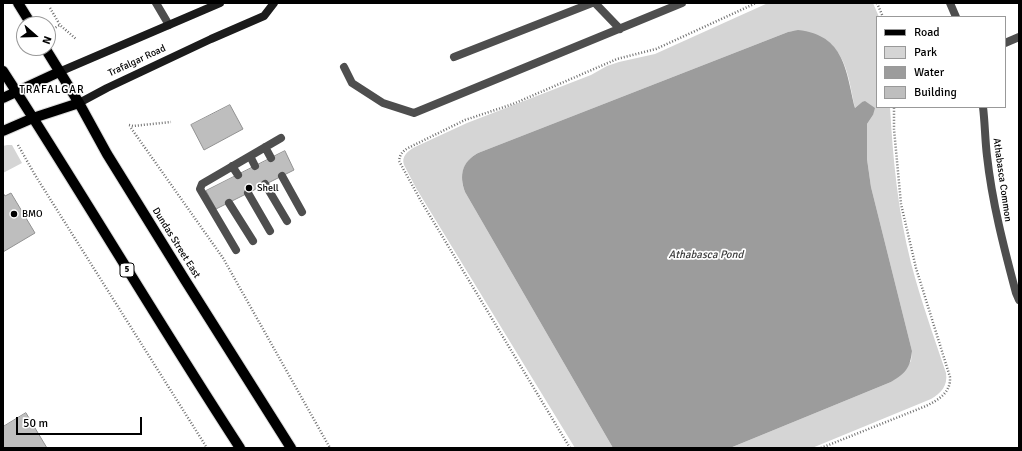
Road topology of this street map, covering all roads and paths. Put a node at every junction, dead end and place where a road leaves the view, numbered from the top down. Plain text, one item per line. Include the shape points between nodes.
1 (18, 3) edge
2 (156, 3) edge
3 (220, 3) edge
4 (274, 3) edge
5 (594, 3) edge
6 (682, 3) edge
7 (756, 3) edge
8 (877, 3) edge
9 (950, 3) edge
10 (50, 8) dead end
11 (26, 16) edge
12 (883, 16) edge
13 (956, 16) edge
14 (60, 25) junction
15 (169, 25) junction
16 (56, 27) edge
17 (620, 28) junction
18 (1019, 37) edge
19 (76, 39) dead end
20 (1006, 43) edge
21 (50, 56) edge
22 (454, 57) dead end
23 (344, 67) dead end
24 (3, 71) edge
25 (59, 72) junction
26 (16, 92) junction
27 (3, 98) edge
28 (79, 103) junction
29 (894, 108) edge
30 (984, 108) edge
31 (33, 118) junction
32 (171, 122) dead end
33 (129, 125) dead end
34 (131, 128) dead end
35 (3, 131) edge
36 (281, 138) dead end
37 (18, 145) dead end
38 (265, 147) junction
39 (250, 156) junction
40 (271, 158) dead end
41 (232, 166) junction
42 (256, 166) dead end
43 (238, 175) dead end
44 (282, 176) dead end
45 (214, 177) junction
46 (266, 184) dead end
47 (219, 185) dead end
48 (248, 193) dead end
49 (229, 203) dead end
50 (302, 212) dead end
51 (287, 221) dead end
52 (270, 231) dead end
53 (253, 241) dead end
54 (236, 250) dead end
55 (1019, 300) edge
56 (208, 448) edge
57 (240, 448) edge
58 (290, 448) edge
59 (330, 448) edge
60 (570, 448) edge
61 (821, 448) edge

1 - 11 main road
2 - 15 street
3 - 15 main road, Trafalgar Road
4 - 28 main road, Trafalgar Road via 264,16
5 - 17 street
5 - 22 street
6 - 17 street
7 - 60 path via 656,49 617,59 513,104 464,120 408,148 400,156 399,161 421,202
8 - 12 path
9 - 13 street
10 - 14 path
14 - 16 path
14 - 19 path
15 - 25 main road, Trafalgar Road
17 - 23 street via 414,113 383,103 352,83
18 - 20 street
21 - 25 main road, Dundas Street East
24 - 26 main road, 5
25 - 26 main road, Trafalgar Road
25 - 28 main road, Dundas Street East
26 - 27 main road, Trafalgar Road
26 - 31 main road, 5
28 - 31 main road, Trafalgar Road
28 - 58 main road, Dundas Street East via 111,161
29 - 61 path via 901,204 916,268 950,381 945,393 926,406
30 - 55 street, Athabasca Common via 992,191
31 - 35 main road, Trafalgar Road
31 - 57 main road, 5
32 - 33 path
34 - 59 path via 223,258
36 - 38 street
37 - 56 path
38 - 39 street
38 - 40 street
39 - 41 street
39 - 42 street
41 - 43 street
41 - 45 street
44 - 50 street
45 - 47 street
45 - 54 street via 202,184 200,189
46 - 51 street
48 - 52 street
49 - 53 street

